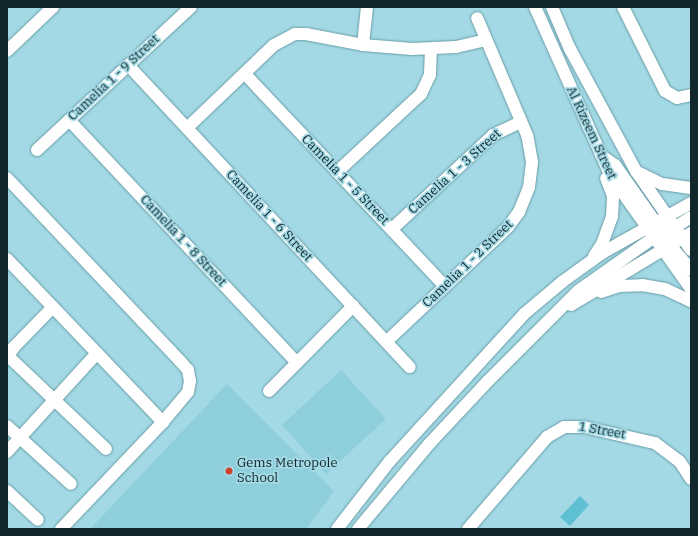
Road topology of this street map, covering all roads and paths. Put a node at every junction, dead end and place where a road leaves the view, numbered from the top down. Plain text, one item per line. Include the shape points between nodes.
1 (53, 7) edge
2 (190, 7) edge
3 (535, 7) edge
4 (552, 7) edge
5 (623, 7) edge
6 (369, 10) edge
7 (477, 18) dead end
8 (559, 23) junction
9 (544, 29) junction
10 (486, 40) junction
11 (364, 46) junction
12 (431, 49) junction
13 (570, 49) junction
14 (7, 50) edge
15 (555, 55) junction
16 (128, 65) junction
17 (245, 74) junction
18 (691, 95) edge
19 (69, 120) junction
20 (521, 122) junction
21 (187, 128) junction
22 (37, 150) dead end
23 (598, 153) junction
24 (636, 171) junction
25 (337, 172) junction
26 (7, 178) edge
27 (691, 188) edge
28 (691, 203) edge
29 (667, 216) junction
30 (691, 217) edge
31 (392, 229) junction
32 (661, 234) junction
33 (686, 235) edge
34 (691, 250) edge
35 (591, 261) junction
36 (8, 262) edge
37 (691, 270) edge
38 (445, 286) junction
39 (691, 289) edge
40 (691, 301) edge
41 (353, 306) junction
42 (53, 307) junction
43 (560, 312) junction
44 (387, 341) junction
45 (9, 350) edge
46 (97, 353) junction
47 (297, 363) junction
48 (410, 367) dead end
49 (269, 391) dead end
50 (54, 400) junction
51 (163, 422) junction
52 (7, 426) edge
53 (21, 438) junction
54 (106, 449) dead end
55 (7, 452) edge
56 (691, 480) edge
57 (71, 484) dead end
58 (7, 491) edge
59 (38, 520) dead end
60 (61, 529) edge
61 (337, 529) edge
62 (358, 529) edge
63 (468, 529) edge

1 - 14 street
2 - 16 street, Camelia 1 - 9 Street
3 - 9 street, Al Rizeem Street
4 - 8 street, Al Rizeem Street
5 - 18 street via 664,91 677,98
6 - 11 street
7 - 10 street, Camelia 1 - 2 Street
8 - 9 street
8 - 13 street, Al Rizeem Street
9 - 15 street, Al Rizeem Street
10 - 12 street
10 - 20 street, Camelia 1 - 2 Street
11 - 12 street
11 - 17 street via 306,34 294,34 274,45
12 - 25 street via 430,75 421,94
13 - 15 street
13 - 24 street, Al Rizeem Street
15 - 23 street, Al Rizeem Street
16 - 19 street, Camelia 1 - 9 Street
16 - 21 street, Camelia 1 - 6 Street
17 - 21 street
17 - 25 street, Camelia 1 - 5 Street
19 - 22 street, Camelia 1 - 9 Street
19 - 47 street, Camelia 1 - 8 Street
20 - 31 street, Camelia 1 - 3 Street via 493,135
20 - 38 street, Camelia 1 - 2 Street via 528,135 532,162 529,187 522,206 508,227
21 - 41 street, Camelia 1 - 6 Street
23 - 32 street via 615,165
23 - 35 street, Al Rizeem Street via 613,196 613,206 606,235
24 - 27 street via 662,184
24 - 29 street, Al Rizeem Street
25 - 31 street, Camelia 1 - 5 Street
26 - 51 street via 188,370 188,392
28 - 29 street
29 - 32 street
30 - 32 street
31 - 38 street, Camelia 1 - 5 Street
32 - 33 street
32 - 35 street
32 - 37 street
32 - 39 street
32 - 43 street via 578,291
33 - 34 street
35 - 61 street via 543,298 507,332 389,462
36 - 42 street
38 - 44 street, Camelia 1 - 2 Street
40 - 43 street via 665,288 631,285 608,289
41 - 44 street, Camelia 1 - 6 Street
41 - 47 street
42 - 45 street
42 - 46 street
43 - 62 street via 459,412
44 - 48 street, Camelia 1 - 6 Street
45 - 50 street
46 - 50 street
46 - 51 street
47 - 49 street
50 - 53 street
50 - 54 street
51 - 60 street
52 - 53 street
53 - 55 street
53 - 57 street
56 - 63 street, 1 Street via 680,462 655,443 584,427 564,427 540,444
58 - 59 street

